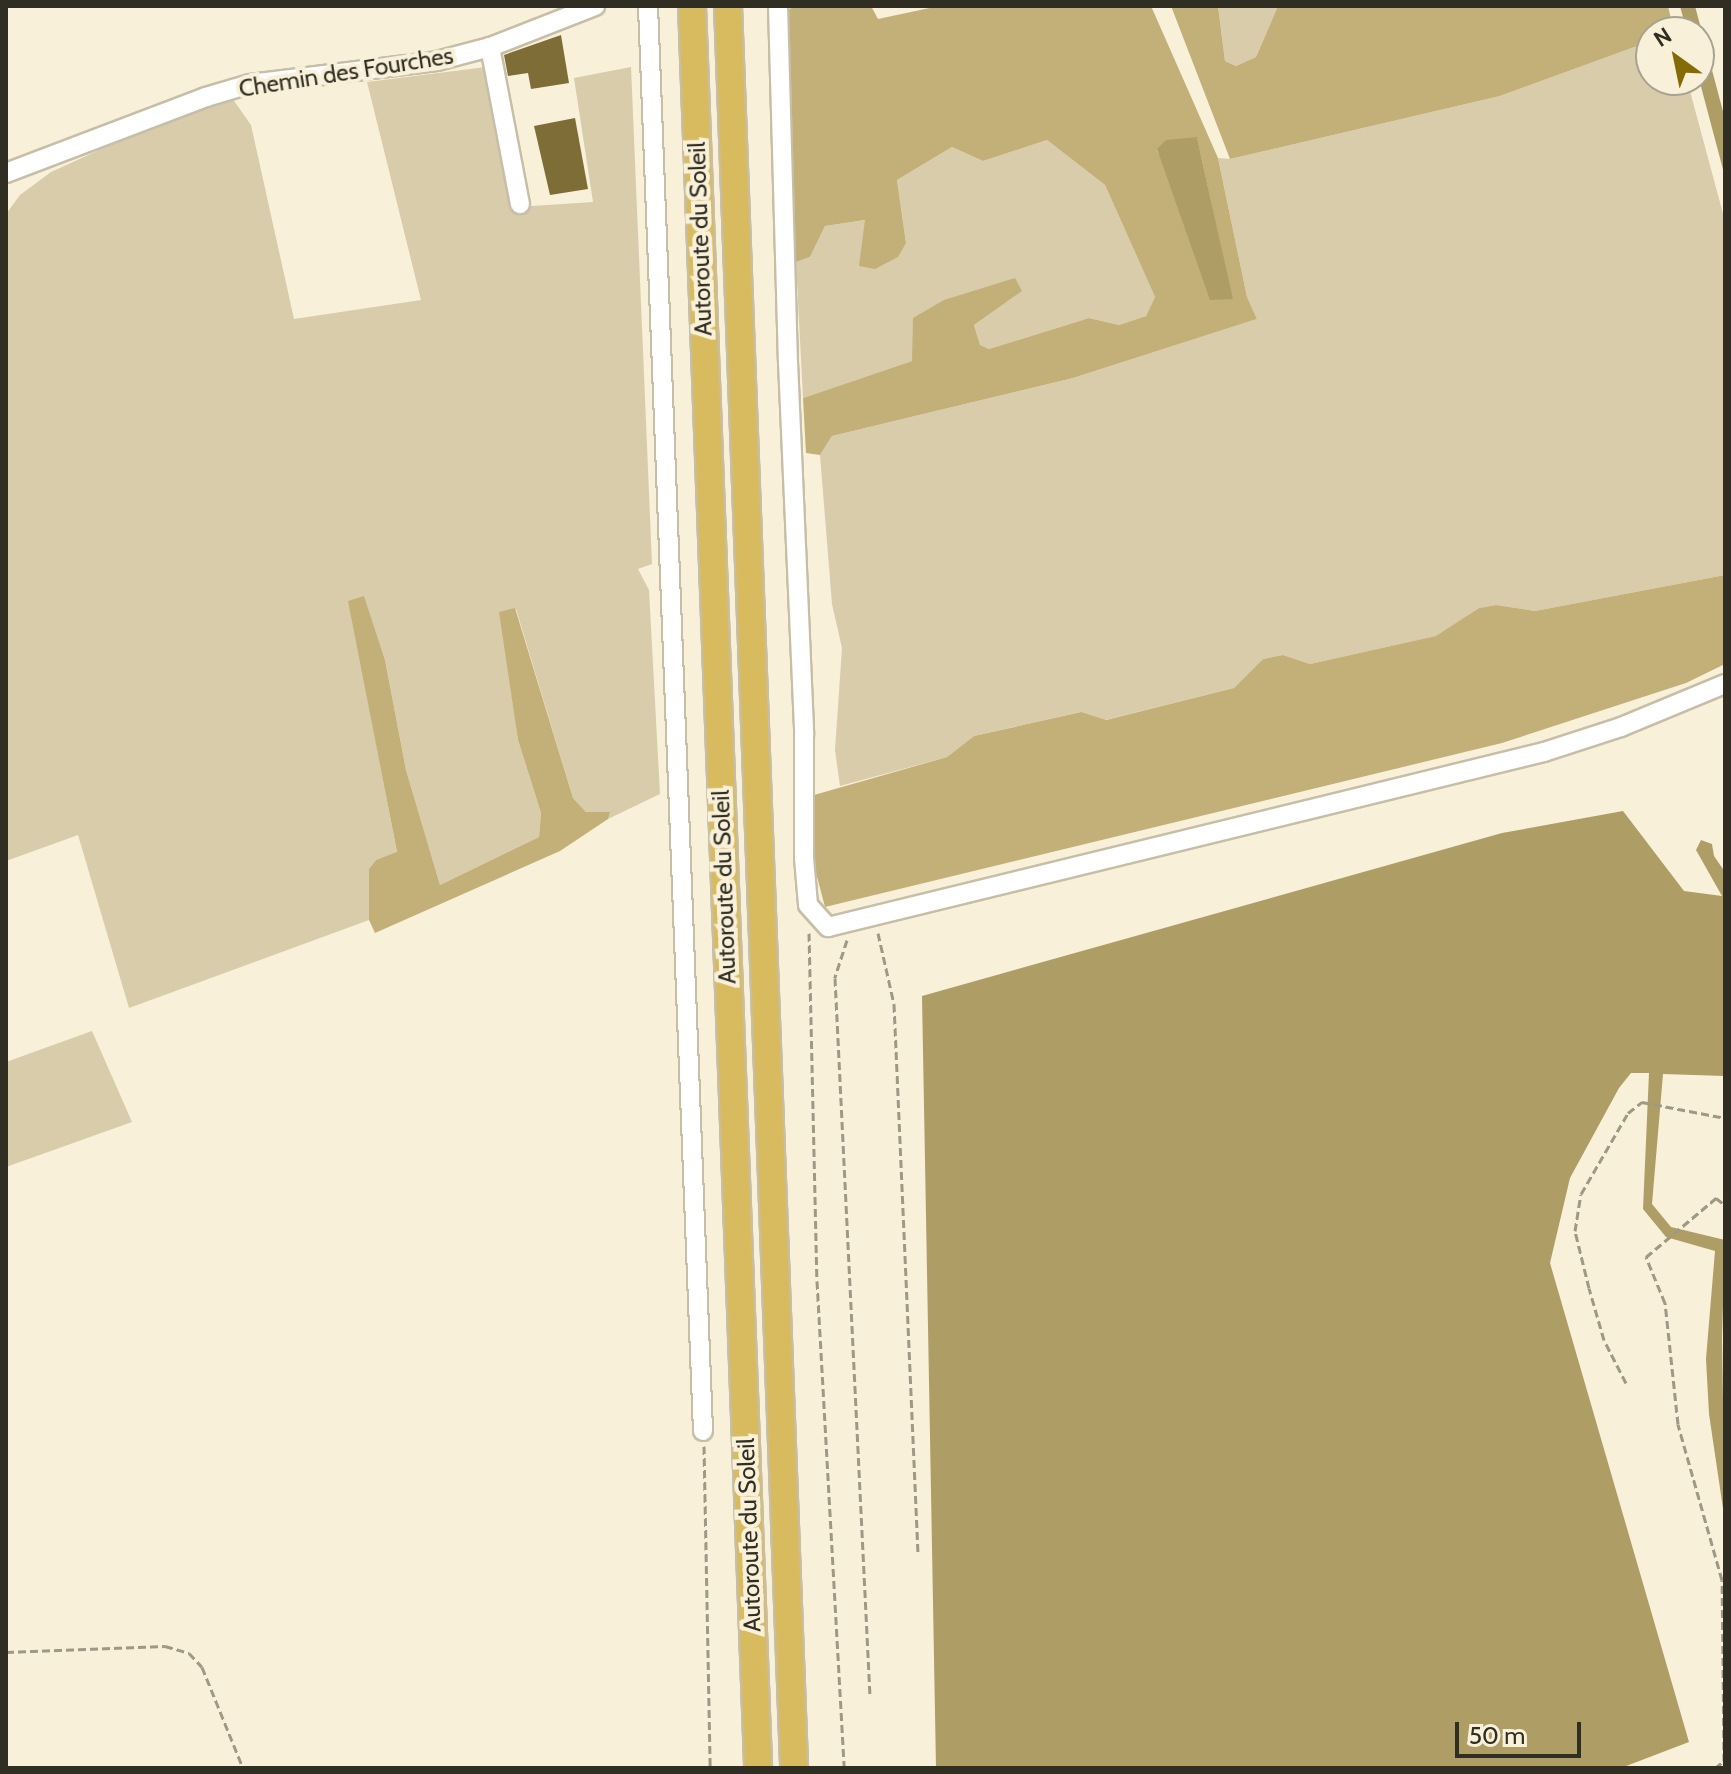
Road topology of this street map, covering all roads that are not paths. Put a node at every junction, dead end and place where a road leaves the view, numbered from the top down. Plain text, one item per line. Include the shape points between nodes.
1 (595, 6) edge
2 (648, 6) edge
3 (692, 6) edge
4 (728, 6) edge
5 (778, 6) edge
6 (490, 47) junction
7 (6, 173) edge
8 (520, 204) dead end
9 (1725, 684) edge
10 (703, 1431) road end
11 (758, 1768) edge
12 (794, 1768) edge

1 - 6 street, Chemin des Fourches
2 - 10 street
3 - 11 highway, Autoroute du Soleil
4 - 12 highway, Autoroute du Soleil
5 - 9 street via 804,858 808,905 828,927 1544,752
6 - 7 street, Chemin des Fourches via 437,61 250,84
6 - 8 street

